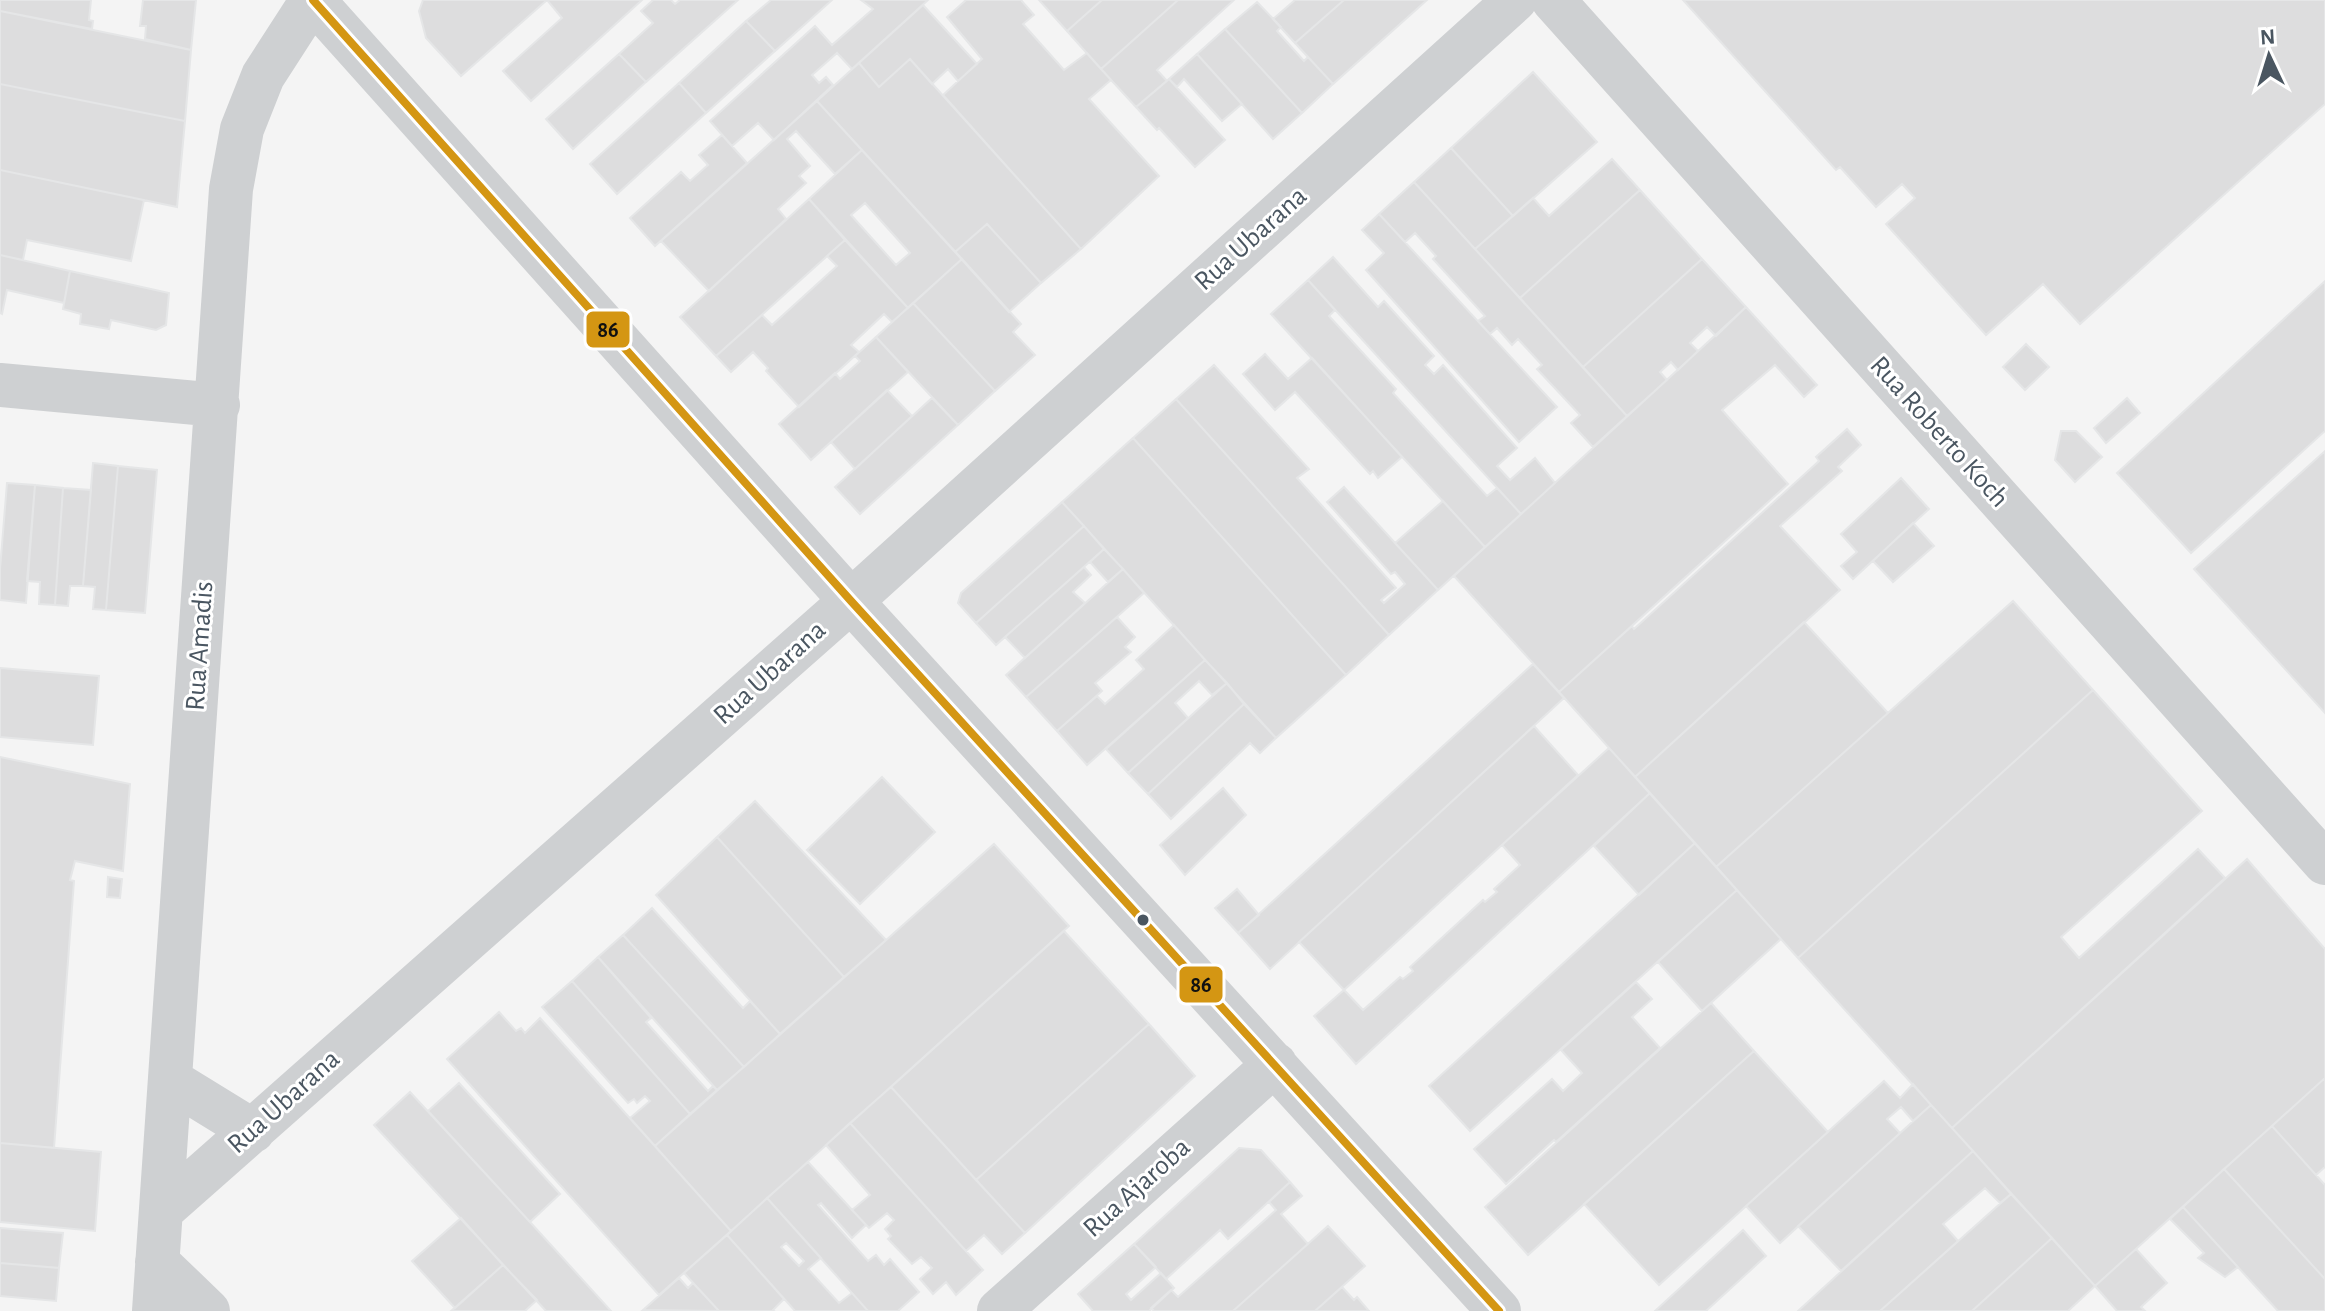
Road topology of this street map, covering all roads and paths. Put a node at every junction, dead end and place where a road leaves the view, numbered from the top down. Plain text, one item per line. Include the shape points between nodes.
1 (313, 0) edge
2 (1515, 0) edge
3 (1553, 0) edge
4 (0, 385) edge
5 (218, 405) junction
6 (851, 601) junction
7 (2325, 863) edge
8 (1275, 1064) junction
9 (170, 1080) junction
10 (253, 1131) junction
11 (161, 1211) junction
12 (157, 1262) junction
13 (154, 1311) edge
14 (208, 1311) edge
15 (999, 1311) edge
16 (1499, 1311) edge

1 - 5 street, Rua Amadis via 263,76 242,129 231,189
1 - 6 street
2 - 6 street, Rua Ubarana
3 - 7 street, Rua Roberto Koch
4 - 5 street
5 - 9 street, Rua Amadis
6 - 8 street
6 - 10 street, Rua Ubarana
8 - 15 street, Rua Ajaroba
8 - 16 street
9 - 10 street
9 - 11 street, Rua Amadis
10 - 11 street, Rua Ubarana
11 - 12 street, Rua Amadis
12 - 13 street, Rua Amadis
12 - 14 street

